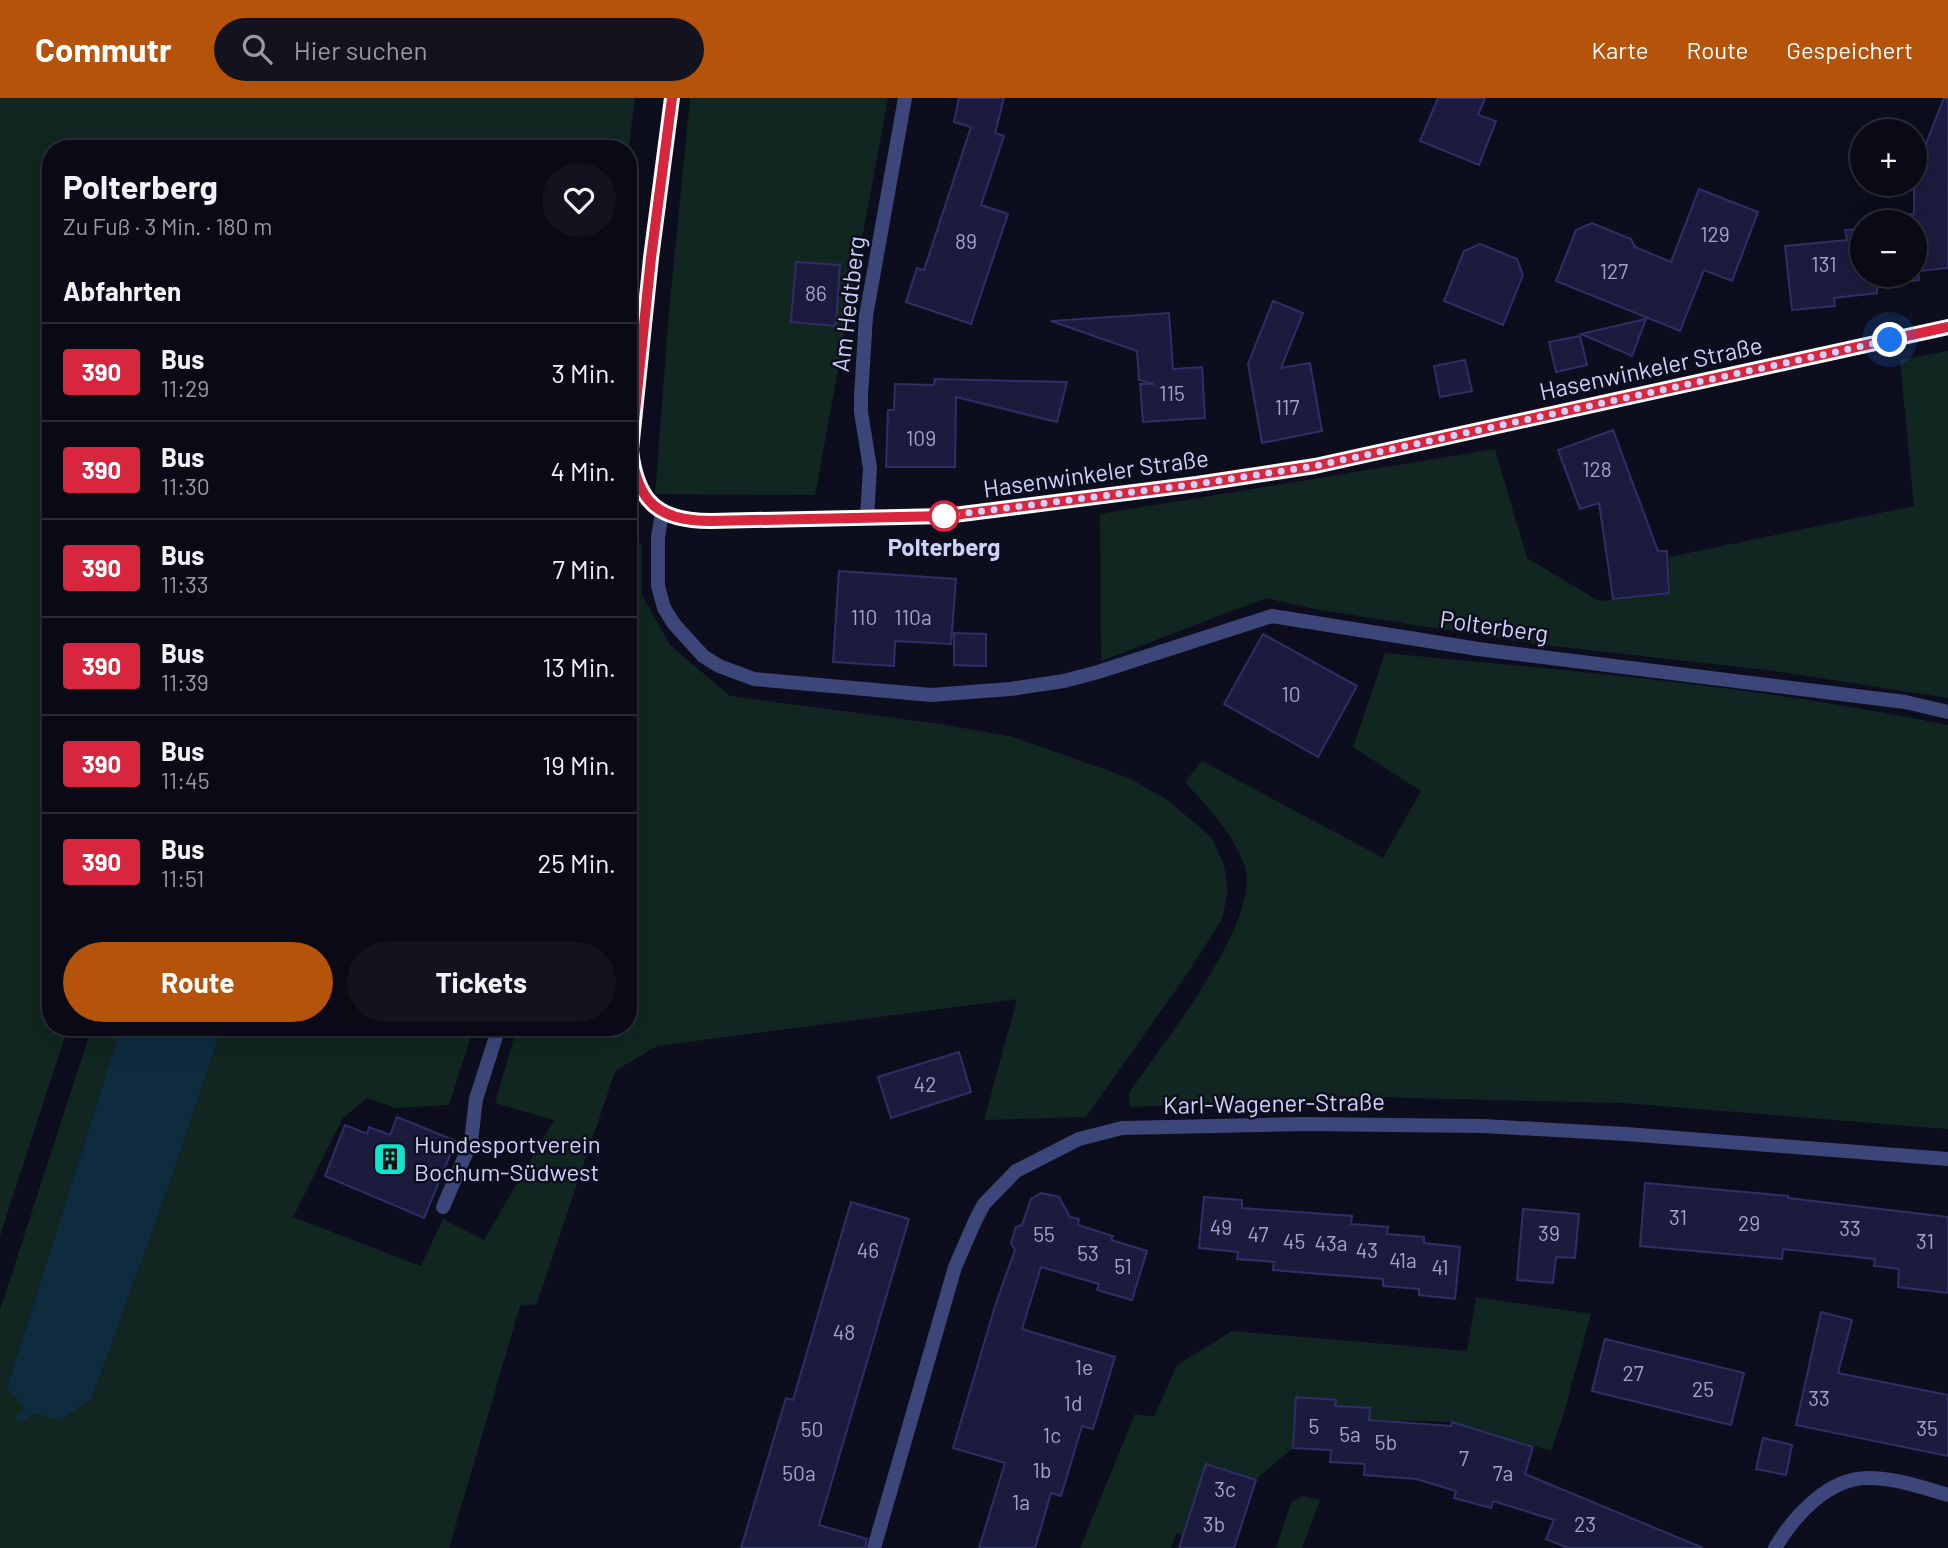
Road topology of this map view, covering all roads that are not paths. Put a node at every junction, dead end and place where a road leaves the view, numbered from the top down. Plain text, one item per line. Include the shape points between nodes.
1 (672, 98) edge
2 (905, 98) edge
3 (1948, 327) edge
4 (637, 370) edge
5 (637, 479) edge
6 (662, 513) junction
7 (867, 517) junction
8 (1948, 712) edge
9 (496, 1036) edge
10 (1948, 1159) edge
11 (443, 1207) dead end
12 (1948, 1495) edge
13 (874, 1548) edge
14 (1775, 1548) edge

1 - 4 street
2 - 7 street, Am Hedtberg via 866,316 860,396 870,468
3 - 7 street, Hasenwinkeler Straße via 1315,466 946,516
5 - 6 street
6 - 7 street, Hasenwinkeler Straße via 698,521
6 - 8 street, Polterberg via 658,586 664,608 703,656 754,679 931,695 1010,689 1098,672 1272,616 1478,649 1905,702
9 - 11 street via 476,1099 471,1142
10 - 13 street, Karl-Wagener-Straße via 1483,1126 1122,1128 1079,1139 1016,1171 976,1219 955,1267
12 - 14 street via 1903,1482 1851,1481 1809,1504

